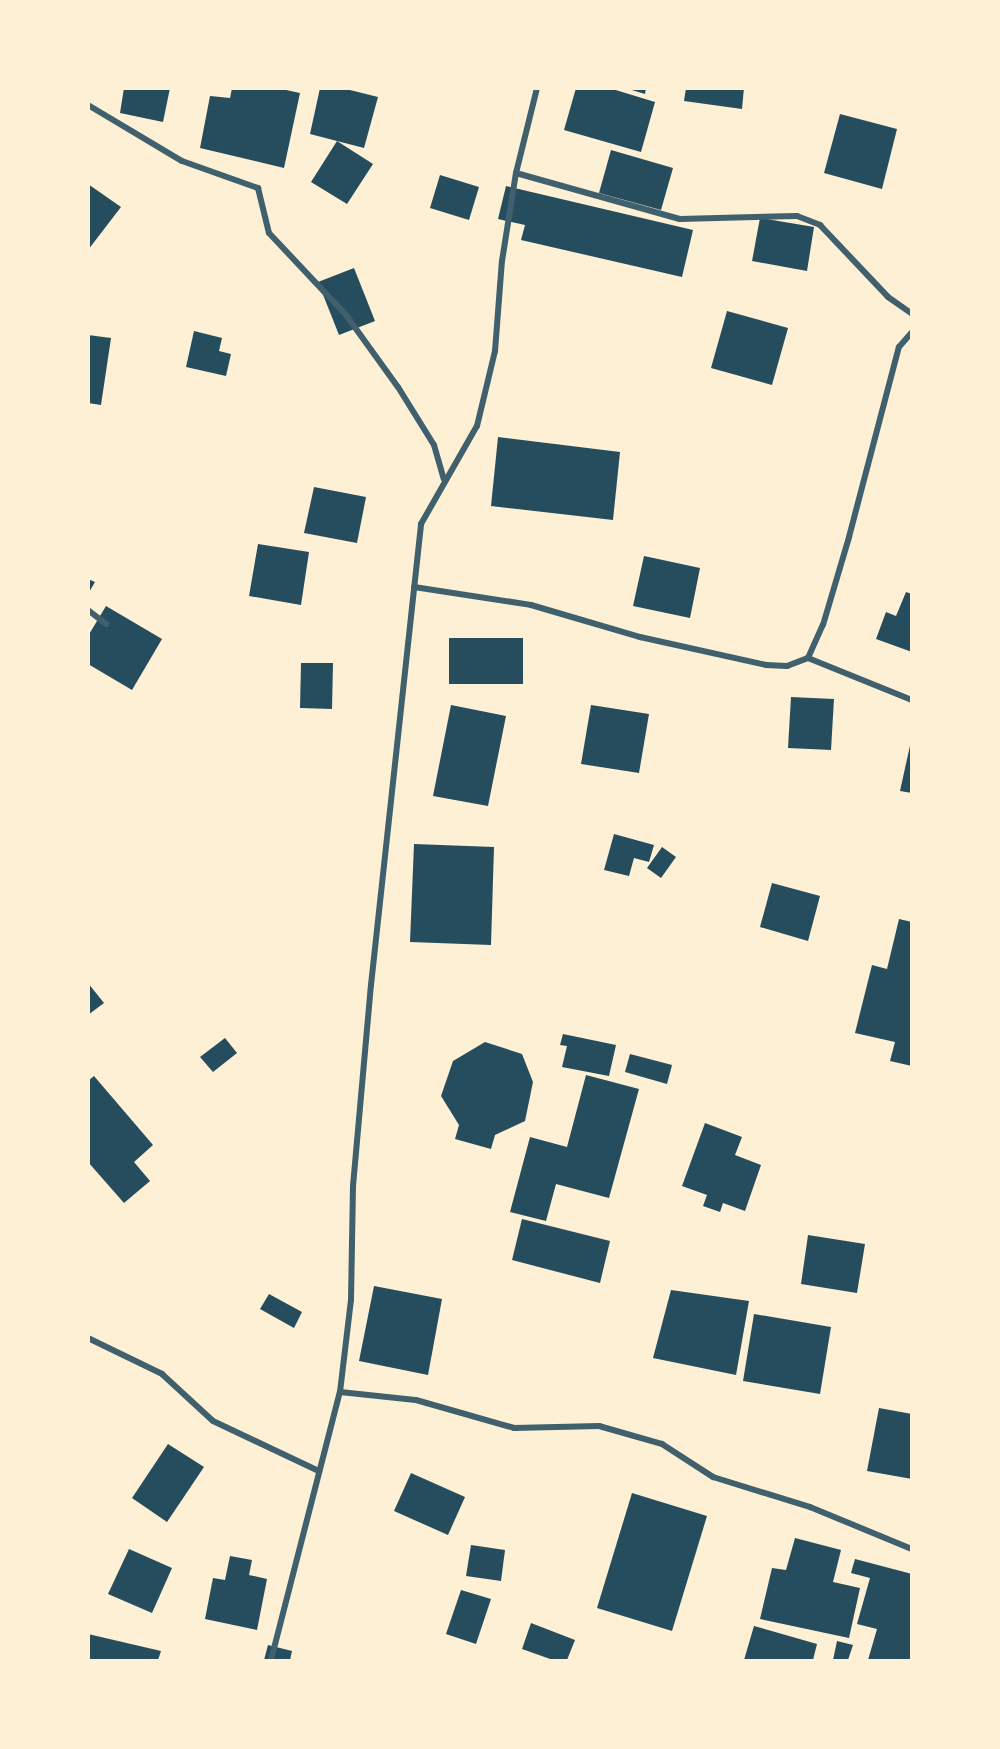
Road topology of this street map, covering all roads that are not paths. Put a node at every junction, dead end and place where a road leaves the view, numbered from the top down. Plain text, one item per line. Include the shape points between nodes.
1 (537, 88) edge
2 (88, 105) edge
3 (516, 173) junction
4 (912, 314) edge
5 (912, 332) edge
6 (444, 479) junction
7 (414, 587) junction
8 (88, 610) edge
9 (106, 624) dead end
10 (808, 658) junction
11 (912, 700) edge
12 (88, 1338) edge
13 (340, 1392) junction
14 (319, 1471) junction
15 (912, 1549) edge
16 (271, 1660) edge

1 - 3 street
2 - 6 street via 182,161 258,188 269,233 346,315 398,387 434,445
3 - 4 street via 680,219 797,216 820,225 888,297
3 - 6 street via 502,261 495,351 477,426
5 - 10 street via 899,347 849,537 823,625
6 - 7 street via 422,524
7 - 10 street via 531,605 640,637 766,665 787,666
7 - 13 street via 370,985 353,1186 351,1300
8 - 9 street
10 - 11 street
12 - 14 street via 162,1374 213,1421
13 - 14 street
13 - 15 street via 416,1400 514,1428 599,1426 662,1444 713,1477 810,1507
14 - 16 street

